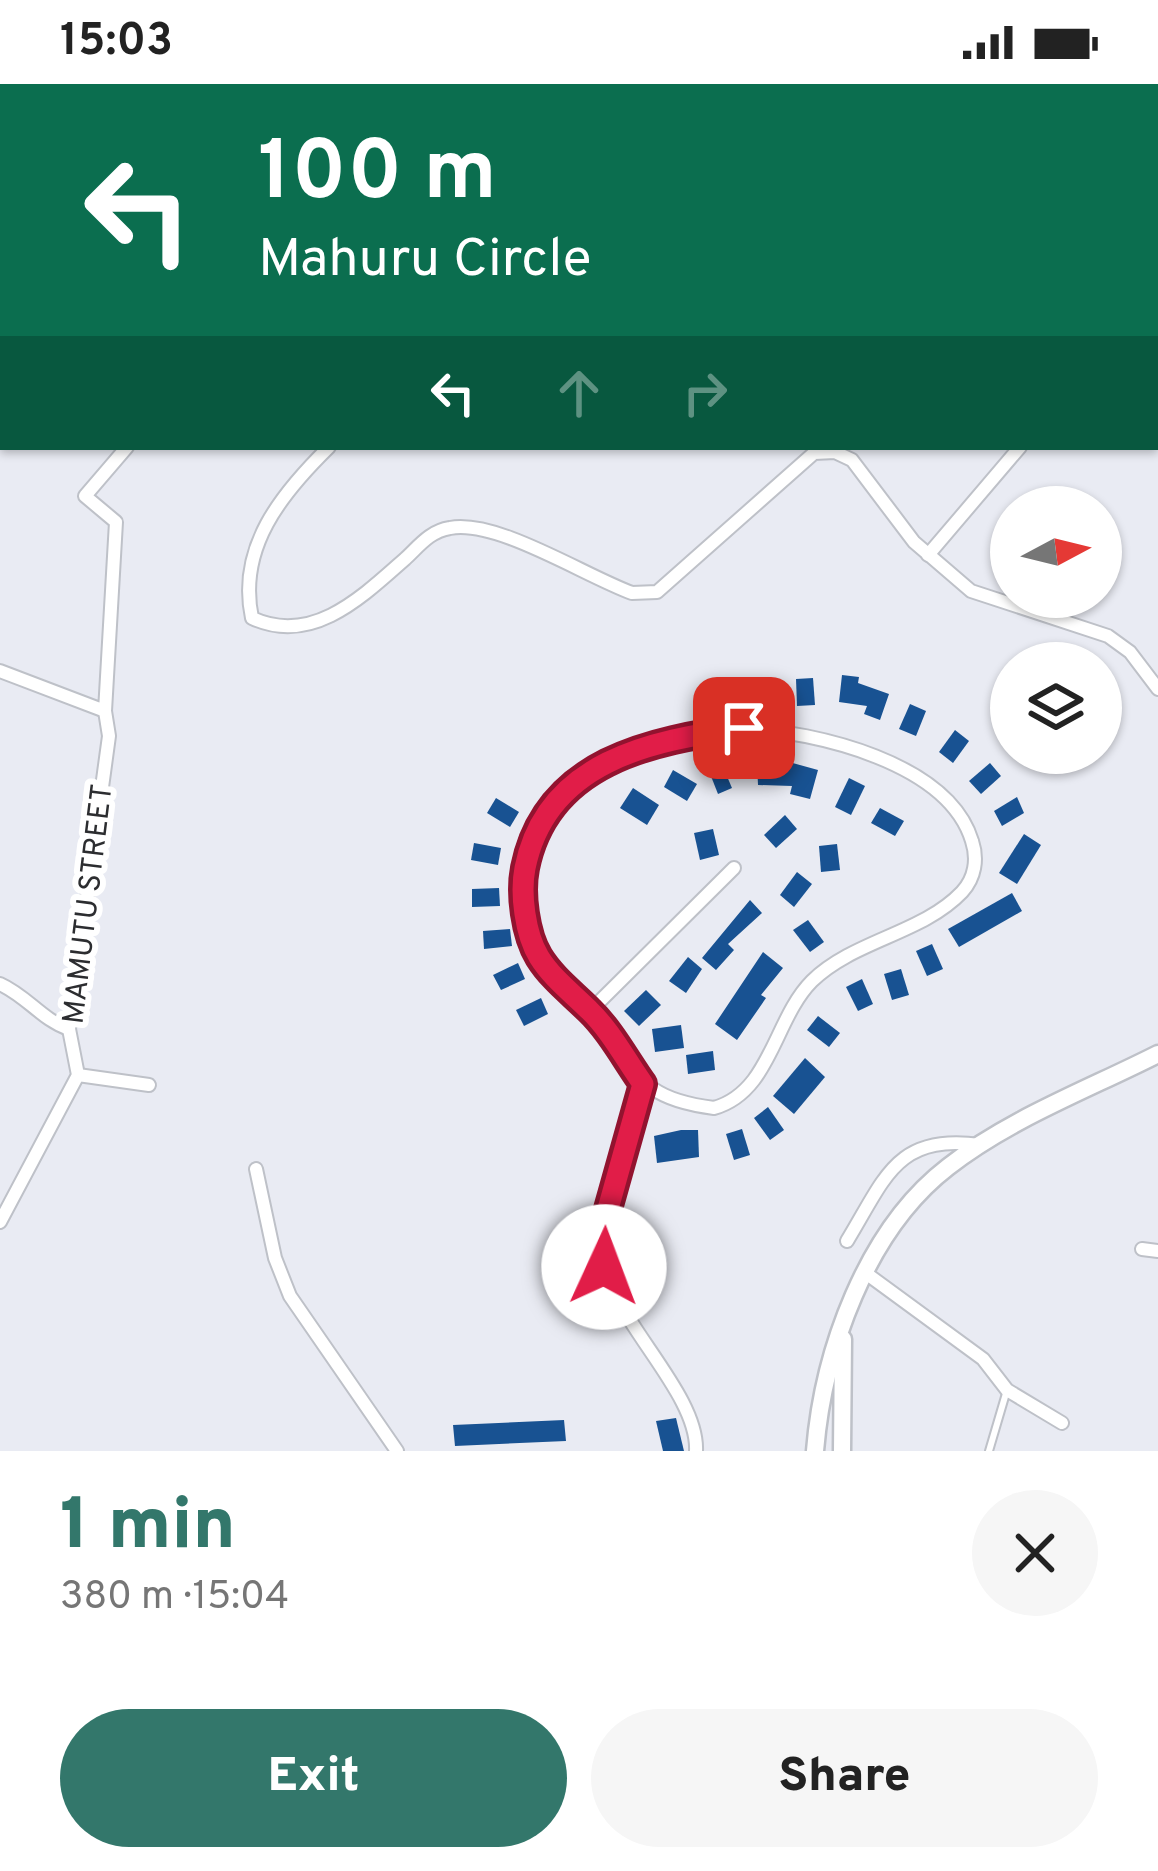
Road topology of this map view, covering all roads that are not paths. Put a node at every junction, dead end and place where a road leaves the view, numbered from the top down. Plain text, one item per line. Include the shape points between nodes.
1 (124, 450) edge
2 (326, 450) edge
3 (1017, 450) edge
4 (928, 555) junction
5 (0, 671) edge
6 (1158, 688) edge
7 (105, 711) junction
8 (734, 868) dead end
9 (0, 984) edge
10 (590, 1011) junction
11 (69, 1029) junction
12 (1158, 1054) edge
13 (77, 1075) junction
14 (643, 1084) junction
15 (149, 1085) dead end
16 (980, 1145) junction
17 (256, 1169) dead end
18 (0, 1222) edge
19 (848, 1241) dead end
20 (1142, 1250) dead end
21 (1158, 1251) edge
22 (867, 1274) junction
23 (842, 1332) junction
24 (1007, 1390) junction
25 (1062, 1423) dead end
26 (397, 1451) edge
27 (696, 1451) edge
28 (815, 1451) edge
29 (842, 1451) edge
30 (989, 1451) edge

1 - 7 street, MAMUTU STREET via 85,496 116,522
2 - 4 street via 262,527 248,580 252,618 266,625 320,624 430,535 452,527 491,532 632,593 657,592 814,453 852,460
3 - 4 street
4 - 6 street via 971,591 1108,636
5 - 7 street
7 - 11 street, MAMUTU STREET via 109,736
8 - 10 street
9 - 11 street
10 - 14 street
10 - 14 street via 537,954 521,889 530,841 549,803 589,769 691,734 788,730 889,762 921,780 966,824 974,851 966,887 817,976 735,1099 693,1105
11 - 13 street, MAMUTU STREET
12 - 16 main road
13 - 15 street
13 - 18 street
14 - 27 street via 610,1191 601,1254 689,1418
16 - 19 street via 948,1140 904,1154
16 - 22 main road via 911,1202
17 - 26 street via 290,1296
20 - 21 street
22 - 23 main road
22 - 24 street via 982,1359
23 - 28 main road via 822,1390
23 - 29 main road
24 - 25 street
24 - 30 lane

